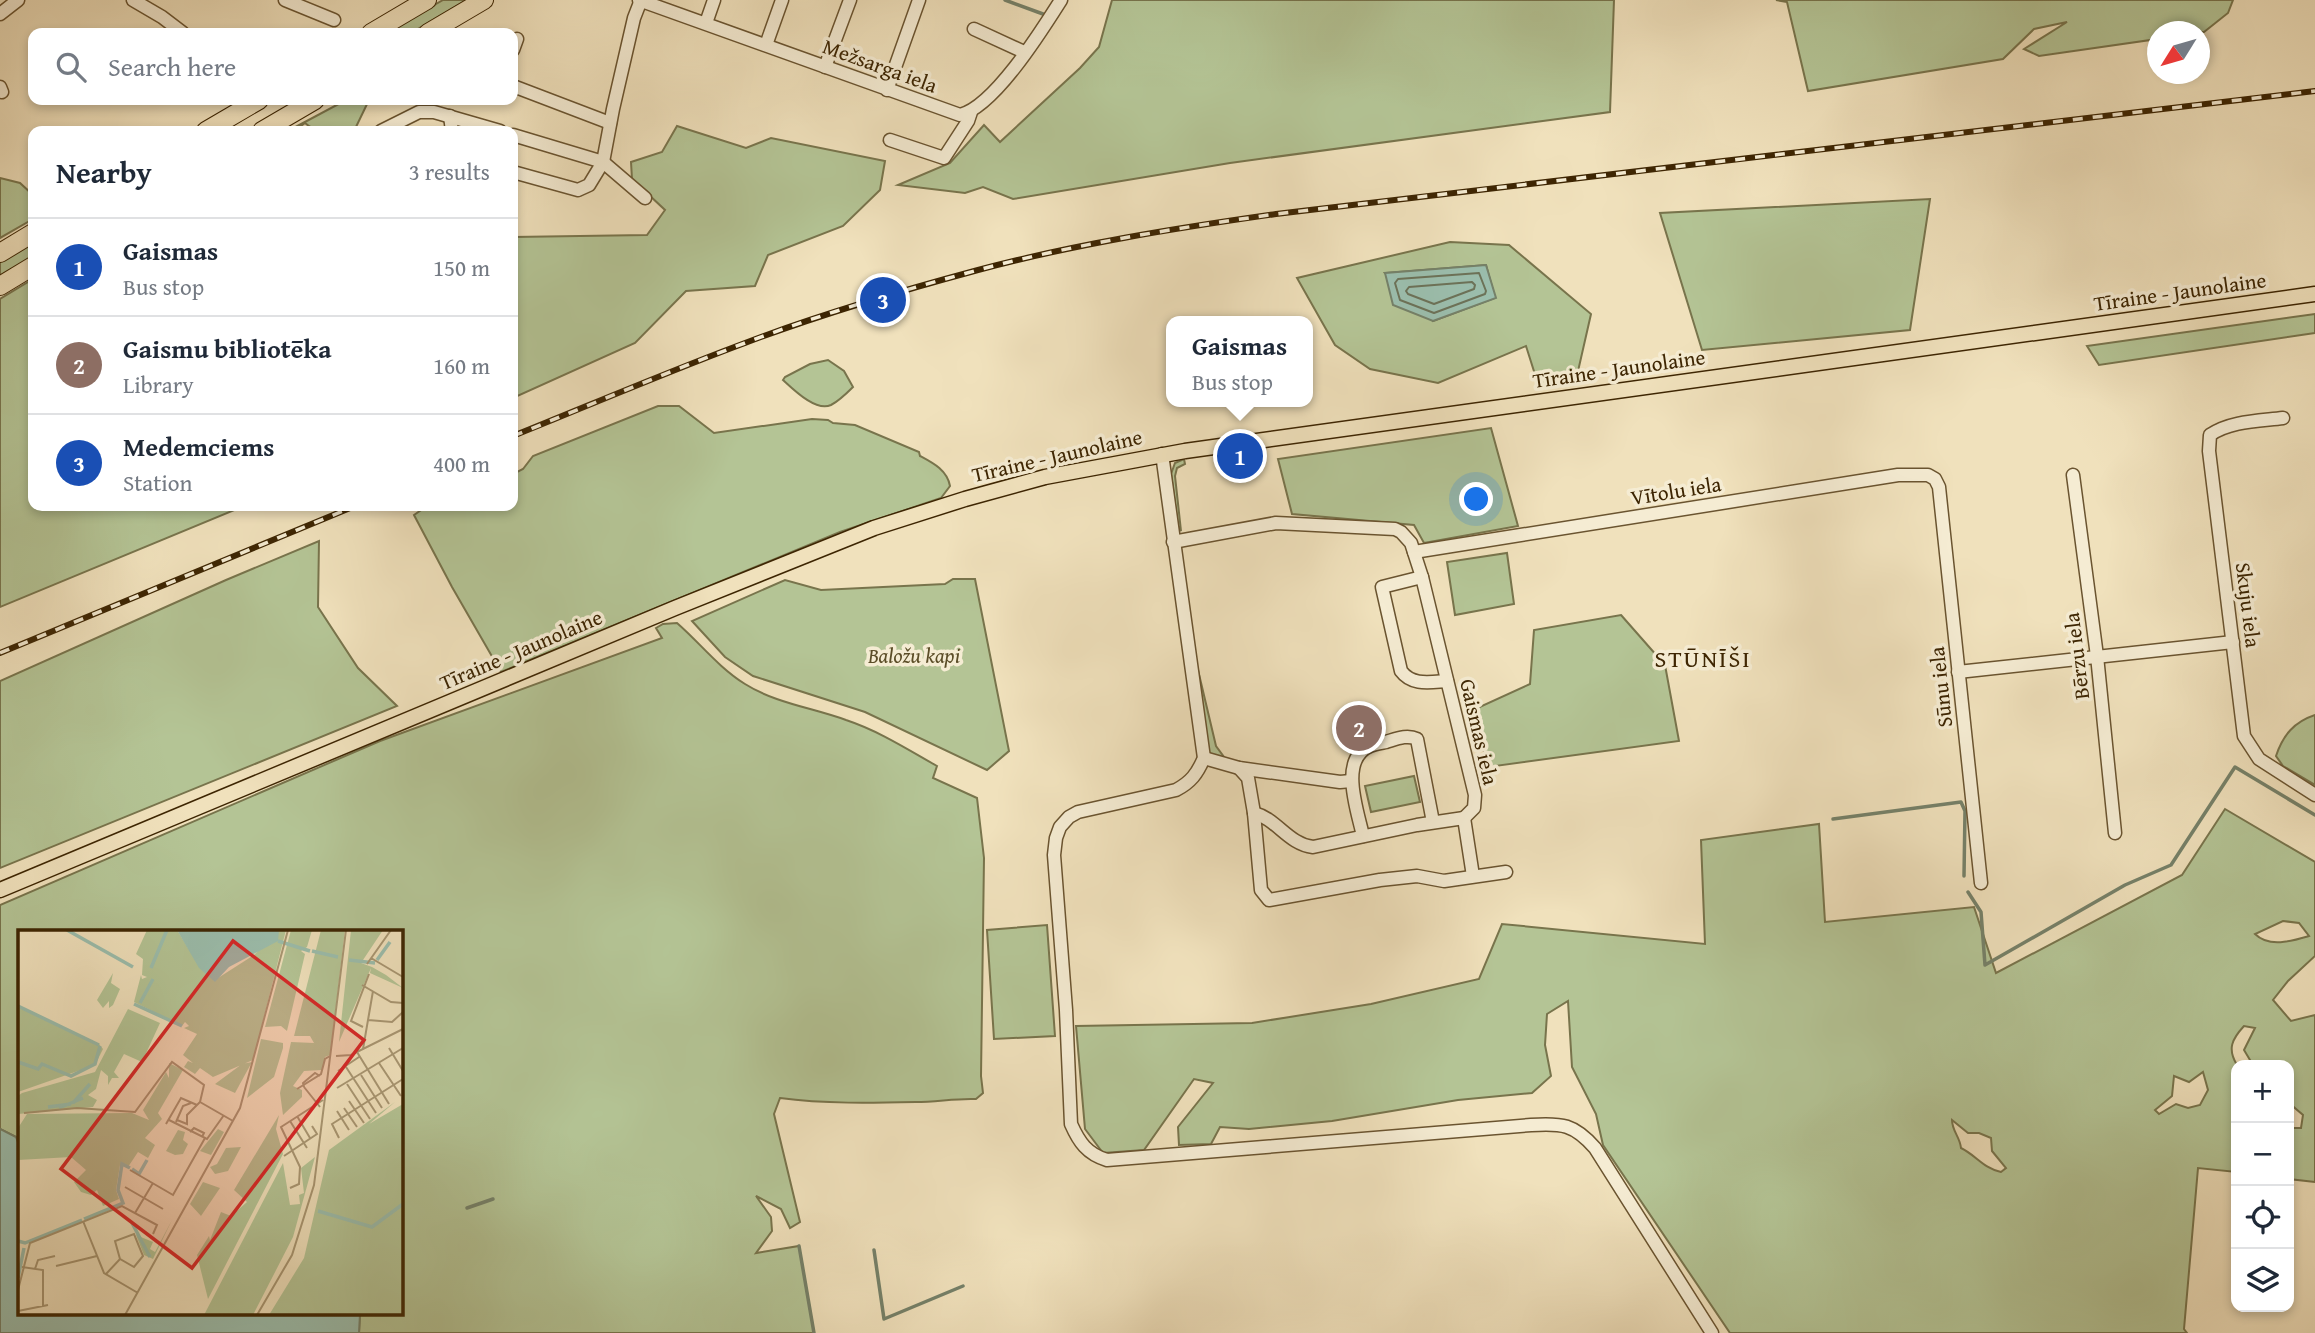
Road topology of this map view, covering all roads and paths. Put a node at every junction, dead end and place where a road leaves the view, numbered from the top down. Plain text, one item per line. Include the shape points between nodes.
1 (18, 0) edge
2 (133, 0) edge
3 (285, 0) edge
4 (427, 0) edge
5 (484, 0) edge
6 (640, 0) edge
7 (714, 0) edge
8 (782, 0) edge
9 (850, 0) edge
10 (919, 0) edge
11 (1061, 0) edge
12 (0, 15) edge
13 (334, 20) dead end
14 (706, 23) junction
15 (176, 28) edge
16 (379, 28) edge
17 (436, 28) edge
18 (974, 29) dead end
19 (766, 45) junction
20 (1024, 52) junction
21 (825, 67) junction
22 (518, 88) edge
23 (887, 90) junction
24 (239, 105) edge
25 (307, 105) edge
26 (971, 112) junction
27 (450, 116) junction
28 (610, 123) junction
29 (212, 126) edge
30 (272, 126) edge
31 (391, 126) edge
32 (451, 126) edge
33 (483, 126) edge
34 (518, 136) edge
35 (890, 141) dead end
36 (603, 162) junction
37 (518, 173) edge
38 (645, 198) dead end
39 (28, 236) edge
40 (0, 253) edge
41 (28, 269) edge
42 (0, 286) edge
43 (2315, 294) edge
44 (2283, 418) dead end
45 (1162, 454) junction
46 (2073, 475) dead end
47 (1939, 486) joint
48 (1173, 542) junction
49 (1414, 552) junction
50 (1422, 577) junction
51 (2233, 642) junction
52 (2096, 656) junction
53 (1958, 672) junction
54 (1447, 681) junction
55 (1204, 758) junction
56 (1239, 768) junction
57 (1351, 781) junction
58 (2315, 796) edge
59 (1254, 813) junction
60 (1464, 818) junction
61 (1433, 822) junction
62 (2116, 833) dead end
63 (1363, 836) junction
64 (1506, 872) dead end
65 (1473, 876) junction
66 (1981, 883) dead end
67 (0, 890) edge
68 (1712, 1333) edge

1 - 12 street
2 - 15 street
3 - 13 street
4 - 16 highway
5 - 17 highway
6 - 14 street, Mežsarga iela
6 - 28 street, Mežsarga iela
7 - 14 street
8 - 19 street
9 - 21 street
10 - 23 street
11 - 20 street
14 - 19 street, Mežsarga iela
18 - 20 street
19 - 21 street, Mežsarga iela
20 - 26 street via 998,88
21 - 23 street, Mežsarga iela
22 - 28 street
23 - 26 street, Mežsarga iela via 960,115
24 - 29 highway
25 - 30 highway
26 - 35 street via 944,158
27 - 31 street via 419,112
27 - 32 street
27 - 33 street
28 - 36 street, Mežsarga iela
34 - 36 street
36 - 37 street via 589,184 578,190
36 - 38 street
39 - 40 highway
41 - 42 highway
43 - 45 main road, Tīraine - Jaunolaine
44 - 51 street, Skuju iela via 2218,429 2210,435
45 - 48 street
45 - 67 main road, Tīraine - Jaunolaine via 1019,484 874,528
46 - 52 street, Bērzu iela
47 - 49 street, Vītolu iela via 1928,475 1898,475
47 - 53 street, Sūnu iela
48 - 49 street, Gaismas iela via 1300,523 1395,529 1407,537
48 - 55 street
49 - 50 street, Gaismas iela
50 - 54 street, Gaismas iela
50 - 54 street via 1382,587 1401,671 1406,679 1418,682
51 - 52 street
51 - 58 street, Skuju iela via 2244,736 2259,759
52 - 53 street
52 - 62 street, Bērzu iela
53 - 66 street, Sūnu iela
54 - 60 street, Gaismas iela via 1475,795 1474,808
55 - 56 street
55 - 68 street via 1190,782 1176,790 1086,809 1060,827 1054,869 1071,1124 1084,1147 1107,1160 1531,1125 1553,1124 1580,1131
56 - 57 street
56 - 59 street via 1248,778
57 - 61 street via 1359,757 1369,746 1406,737 1417,739
57 - 63 street
59 - 63 street via 1273,822 1301,846
59 - 65 street via 1261,890 1269,901 1380,880 1417,876 1444,881
60 - 61 street
60 - 65 street, Gaismas iela
61 - 63 street
64 - 65 street

